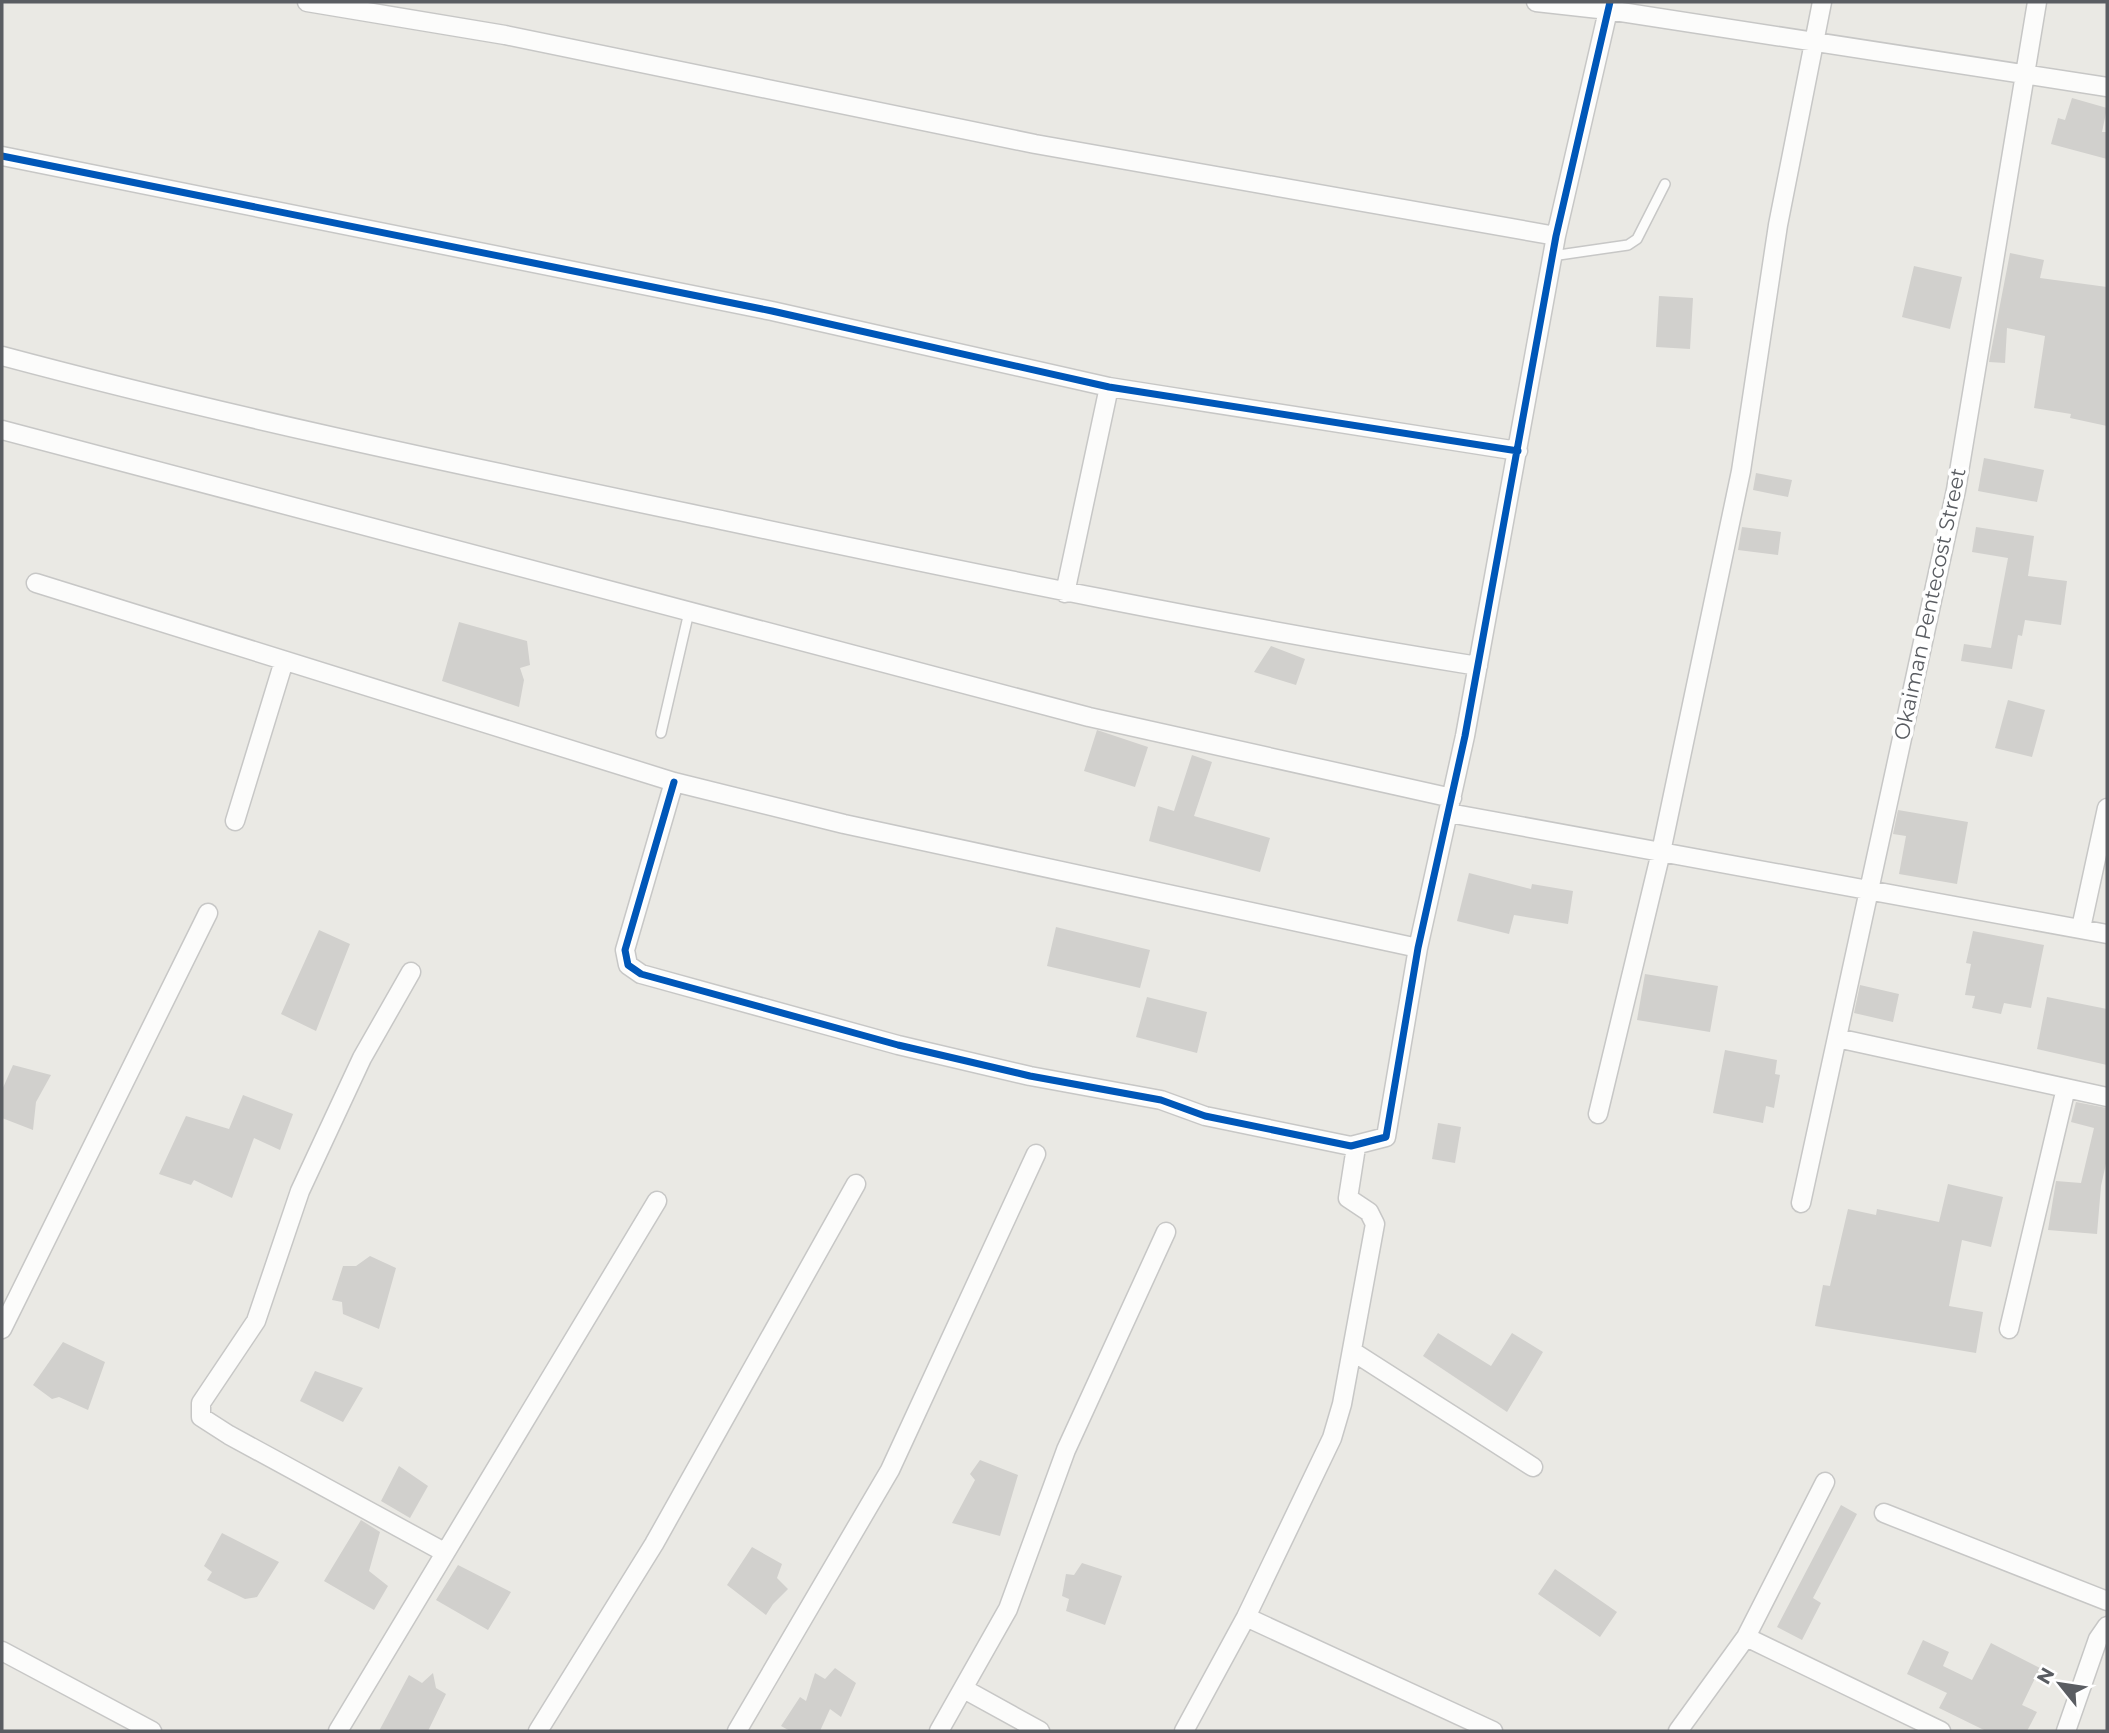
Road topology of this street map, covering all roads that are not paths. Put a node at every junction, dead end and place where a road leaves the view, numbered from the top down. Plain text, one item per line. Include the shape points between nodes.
1 (307, 2) edge
2 (1536, 2) edge
3 (1822, 2) edge
4 (2037, 2) edge
5 (1609, 6) edge
6 (1814, 41) junction
7 (2023, 73) junction
8 (2107, 87) edge
9 (2, 156) edge
10 (1665, 184) dead end
11 (1556, 236) junction
12 (1552, 256) junction
13 (2, 356) edge
14 (1110, 387) junction
15 (2, 430) edge
16 (1518, 451) junction
17 (36, 583) dead end
18 (1065, 593) junction
19 (689, 612) junction
20 (284, 661) junction
21 (1478, 666) junction
22 (661, 733) dead end
23 (674, 782) junction
24 (1450, 806) junction
25 (2107, 808) edge
26 (235, 821) dead end
27 (1661, 852) junction
28 (1870, 889) junction
29 (208, 913) dead end
30 (2081, 928) junction
31 (2107, 934) edge
32 (1418, 948) junction
33 (411, 972) dead end
34 (1837, 1038) junction
35 (2066, 1088) junction
36 (2107, 1097) edge
37 (1598, 1114) dead end
38 (1355, 1152) junction
39 (1037, 1154) dead end
40 (856, 1184) dead end
41 (657, 1201) dead end
42 (1801, 1203) dead end
43 (1166, 1231) dead end
44 (2, 1329) edge
45 (2009, 1329) dead end
46 (1352, 1351) junction
47 (1533, 1467) dead end
48 (1825, 1482) dead end
49 (1884, 1513) dead end
50 (444, 1552) junction
51 (2107, 1601) edge
52 (1246, 1618) junction
53 (2107, 1626) edge
54 (1746, 1637) junction
55 (2, 1651) edge
56 (964, 1689) junction
57 (152, 1731) edge
58 (338, 1731) edge
59 (538, 1731) edge
60 (737, 1731) edge
61 (939, 1731) edge
62 (1040, 1731) edge
63 (1184, 1731) edge
64 (1493, 1731) edge
65 (1678, 1731) edge
66 (1941, 1731) edge
67 (2066, 1731) edge

1 - 11 street via 505,35 1035,144
2 - 5 street
3 - 6 street
4 - 7 street, Okaiman Pentecost Street
5 - 6 street
5 - 11 street
6 - 7 street
6 - 27 street via 1778,225 1741,471
7 - 8 street
7 - 28 street, Okaiman Pentecost Street via 1956,490
9 - 14 street via 772,311
10 - 12 lane via 1643,229 1628,245
11 - 12 street
12 - 16 street
13 - 18 street via 178,403
14 - 16 street
14 - 18 street
15 - 19 street
16 - 21 street
17 - 20 street
18 - 21 street via 1282,635
19 - 22 lane
19 - 24 street via 1089,718
20 - 23 street
20 - 26 street
21 - 24 street
23 - 32 street via 844,824
23 - 38 street via 625,950 628,965 642,974 898,1045 1161,1100 1205,1116
24 - 27 street
24 - 32 street
25 - 30 street
27 - 28 street
27 - 37 street
28 - 30 street
28 - 34 street, Okaiman Pentecost Street
29 - 44 street
30 - 31 street
32 - 38 street via 1386,1137
33 - 50 street via 362,1058 300,1191 256,1321 200,1410 201,1417 229,1434
34 - 35 street
34 - 42 street, Okaiman Pentecost Street
35 - 36 street
35 - 45 street
38 - 46 street via 1348,1198 1369,1212 1375,1224
39 - 60 street via 890,1470
40 - 59 street via 654,1544
41 - 50 street
43 - 56 street via 1066,1450 1008,1609
46 - 47 street
46 - 52 street via 1332,1438
48 - 54 street
49 - 51 street
50 - 58 street
52 - 63 street
52 - 64 street
53 - 67 street via 2098,1639
54 - 65 street
54 - 66 street
55 - 57 street
56 - 61 street
56 - 62 street

